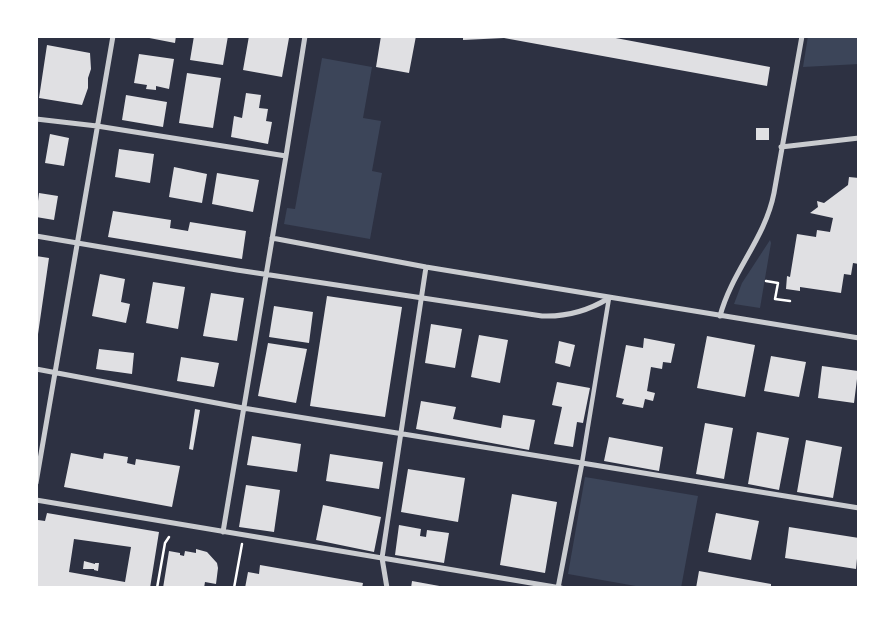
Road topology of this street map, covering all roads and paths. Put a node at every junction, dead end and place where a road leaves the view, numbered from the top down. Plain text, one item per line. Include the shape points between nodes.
1 (113, 36) edge
2 (305, 36) edge
3 (802, 36) edge
4 (36, 119) edge
5 (97, 126) junction
6 (859, 138) edge
7 (781, 147) junction
8 (286, 156) junction
9 (36, 236) edge
10 (272, 238) junction
11 (77, 243) junction
12 (426, 267) junction
13 (265, 274) junction
14 (766, 281) dead end
15 (422, 297) junction
16 (609, 298) junction
17 (790, 301) dead end
18 (720, 316) junction
19 (859, 338) edge
20 (36, 370) edge
21 (55, 373) junction
22 (242, 408) junction
23 (400, 434) junction
24 (582, 463) junction
25 (36, 483) edge
26 (36, 500) edge
27 (859, 508) edge
28 (222, 532) junction
29 (244, 536) junction
30 (169, 537) dead end
31 (382, 558) junction
32 (157, 588) edge
33 (234, 588) edge
34 (387, 588) edge
35 (559, 588) edge

1 - 5 street
2 - 8 street
3 - 7 street
4 - 5 street
5 - 8 street
5 - 11 street
6 - 7 street
7 - 18 street via 767,218 732,282
8 - 10 street
9 - 11 street
10 - 12 street
10 - 13 street
11 - 13 street
11 - 21 street
12 - 15 street
12 - 16 street
13 - 15 street
13 - 22 street
14 - 17 path via 778,283 775,299
15 - 16 street via 551,316 578,313
15 - 23 street
16 - 18 street
16 - 24 street
18 - 19 street
20 - 21 street
21 - 22 street
21 - 25 street
22 - 23 street
22 - 28 street
23 - 24 street
23 - 31 street
24 - 27 street
24 - 35 street
26 - 28 street
28 - 29 street
29 - 31 street
29 - 33 path
30 - 32 path via 165,542
31 - 34 street
31 - 35 street

